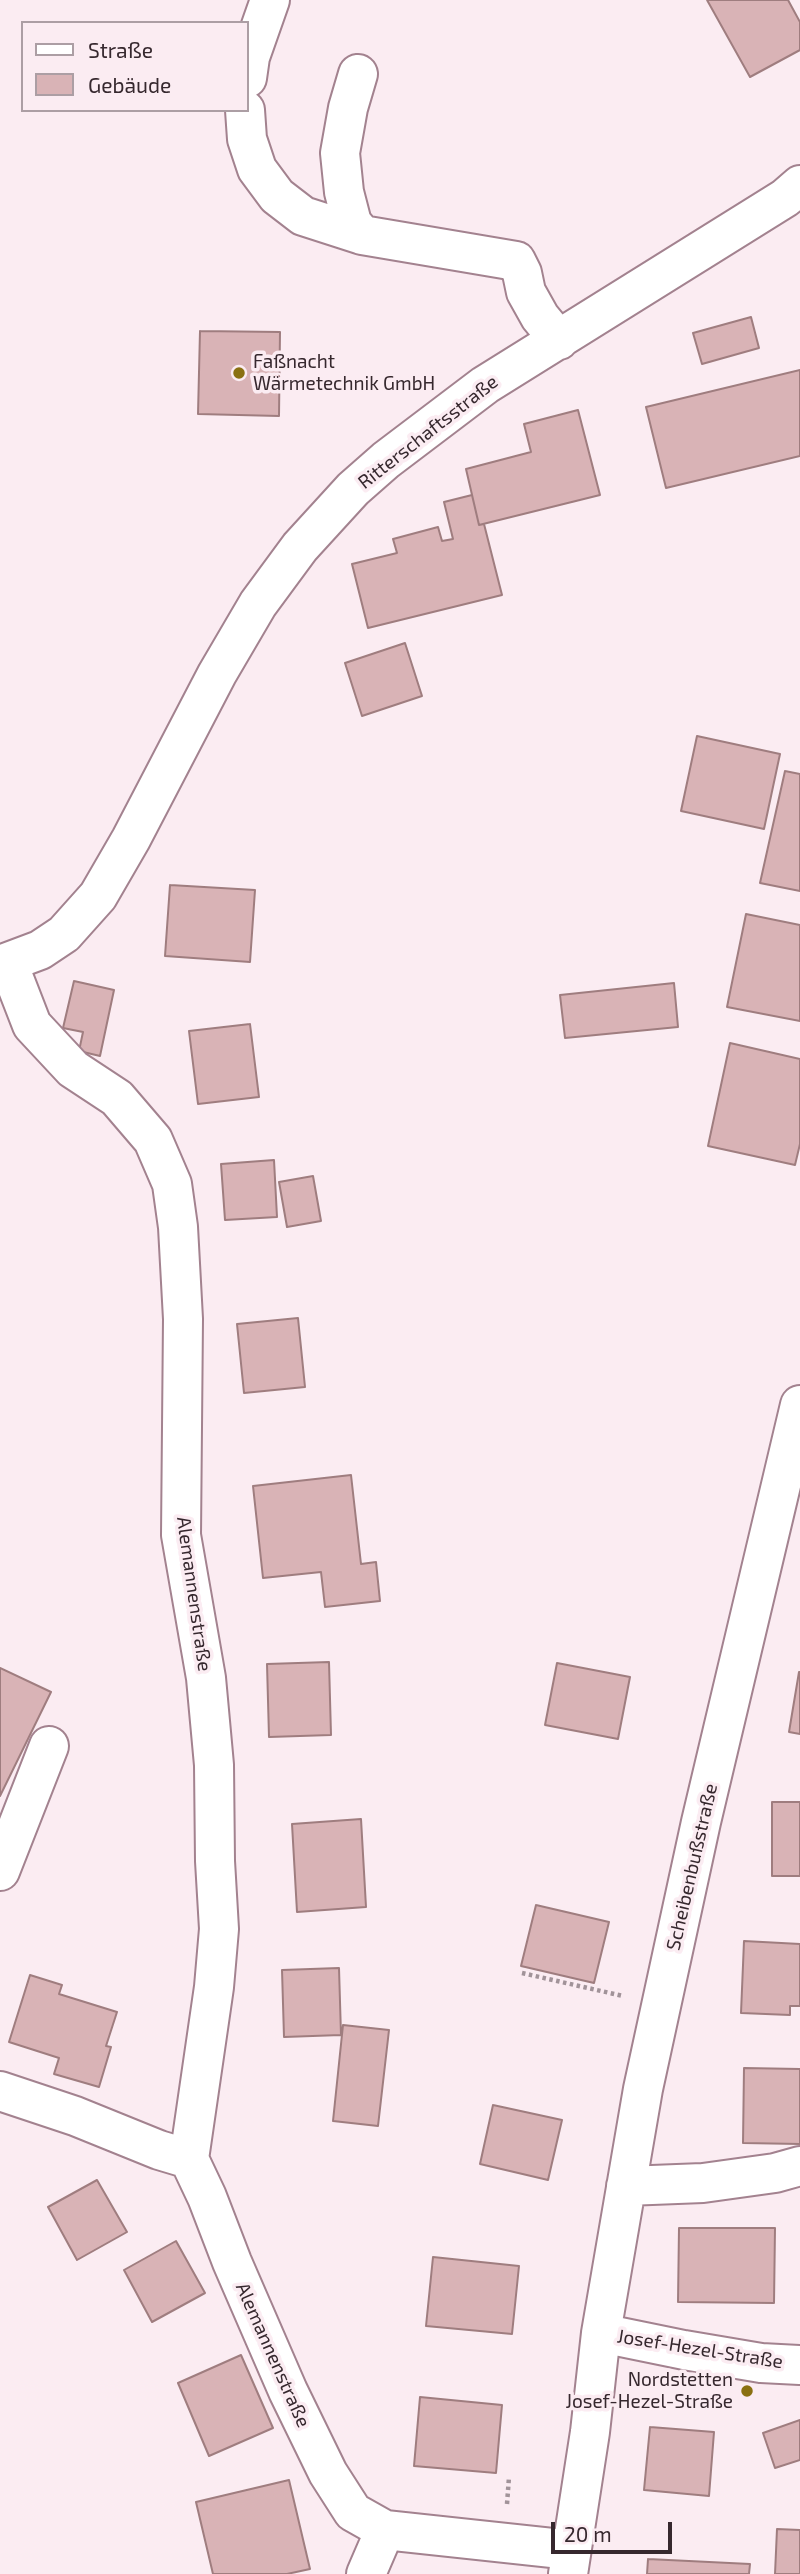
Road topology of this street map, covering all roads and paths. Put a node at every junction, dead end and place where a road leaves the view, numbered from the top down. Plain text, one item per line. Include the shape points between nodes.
1 (270, 0) edge
2 (248, 71) edge
3 (358, 74) dead end
4 (245, 112) edge
5 (800, 186) edge
6 (362, 235) junction
7 (559, 340) junction
8 (4, 964) edge
9 (800, 1405) edge
10 (49, 1745) dead end
11 (0, 1871) edge
12 (522, 1973) dead end
13 (661, 2005) junction
14 (0, 2091) edge
15 (189, 2159) junction
16 (800, 2166) edge
17 (626, 2186) junction
18 (601, 2333) junction
19 (800, 2365) edge
20 (385, 2530) junction
21 (570, 2562) edge
22 (366, 2574) edge

1 - 2 street
3 - 6 street via 340,153 352,223
4 - 6 street via 247,139 257,169 277,197 303,216
5 - 7 street, Ritterschaftsstraße
6 - 7 street via 516,261 535,309
7 - 8 street, Ritterschaftsstraße via 485,385 386,460 309,538 258,604 98,896 64,934 40,950
8 - 15 street, Alemannenstraße via 32,1024 72,1069 117,1098 153,1140 172,1184 183,1319 181,1535 206,1678 215,1765 219,1929
9 - 13 street, Scheibenbußstraße
10 - 11 street
12 - 13 path
13 - 17 street, Scheibenbußstraße
14 - 15 street
15 - 20 street, Alemannenstraße via 328,2473 353,2512
16 - 17 street via 703,2183
17 - 18 street, Scheibenbußstraße
18 - 19 street, Josef-Hezel-Straße via 761,2363
18 - 21 street, Scheibenbußstraße
20 - 21 street, Alemannenstraße
20 - 22 street

